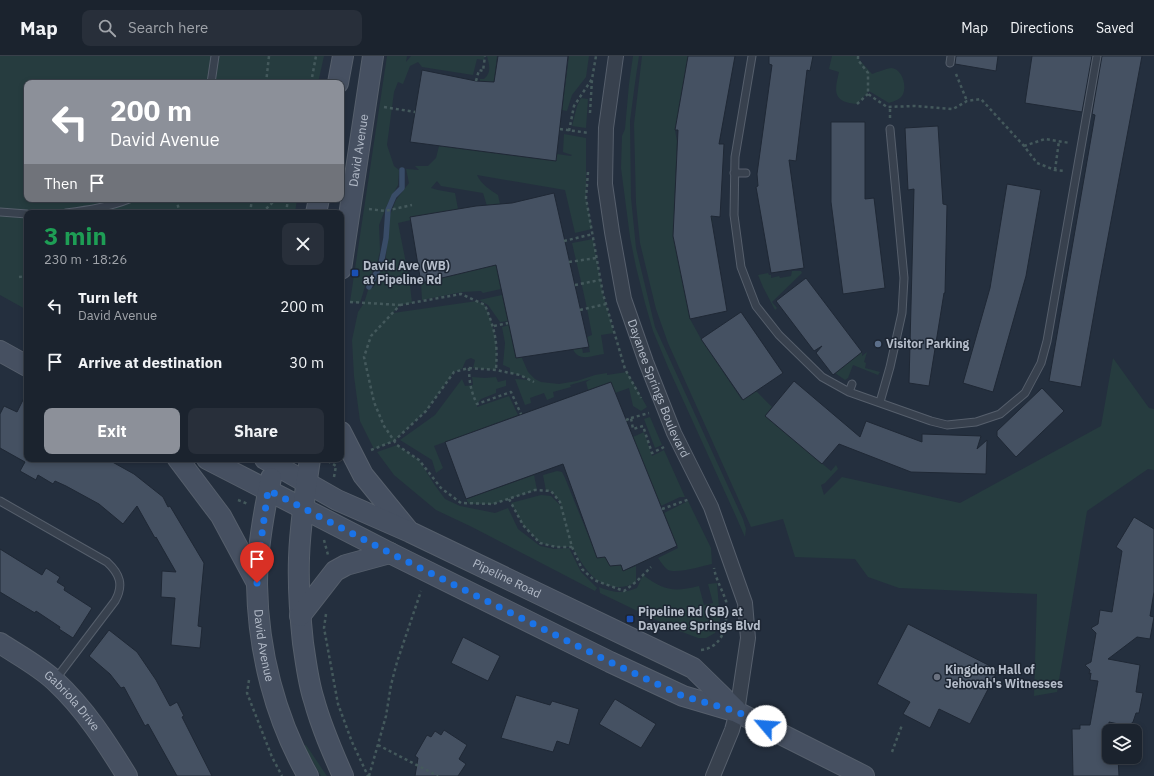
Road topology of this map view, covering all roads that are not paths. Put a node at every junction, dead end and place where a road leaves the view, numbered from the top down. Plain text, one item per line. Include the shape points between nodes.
1 (215, 56) edge
2 (343, 56) edge
3 (373, 56) edge
4 (616, 56) edge
5 (752, 56) edge
6 (1097, 56) edge
7 (211, 80) edge
8 (339, 80) edge
9 (890, 129) dead end
10 (734, 173) junction
11 (746, 173) dead end
12 (120, 202) edge
13 (84, 210) edge
14 (0, 212) edge
15 (24, 214) edge
16 (344, 249) edge
17 (0, 351) edge
18 (24, 364) edge
19 (852, 384) dead end
20 (849, 392) junction
21 (880, 402) junction
22 (344, 438) edge
23 (180, 462) edge
24 (213, 462) edge
25 (271, 462) edge
26 (273, 462) edge
27 (317, 462) edge
28 (307, 483) junction
29 (268, 490) junction
30 (0, 501) edge
31 (303, 508) junction
32 (410, 532) junction
33 (390, 553) junction
34 (257, 583) junction
35 (300, 616) junction
36 (0, 642) edge
37 (55, 680) junction
38 (738, 712) junction
39 (127, 776) edge
40 (308, 776) edge
41 (343, 776) edge
42 (713, 776) edge
43 (864, 776) edge

1 - 7 lane
2 - 8 main road
3 - 16 main road, David Avenue
4 - 38 street, Dayanee Springs Boulevard via 606,128 605,184 624,299 674,433 711,507 745,603 748,638
5 - 10 lane
6 - 21 lane via 1047,341 1041,363 1025,394 1000,414 976,422 947,425
9 - 21 lane via 904,278 902,313
10 - 11 lane
10 - 20 lane via 734,215 741,267 756,306 779,335 822,377
12 - 13 lane
14 - 15 lane
17 - 18 main road
19 - 20 lane
20 - 21 lane
22 - 32 main road via 363,476
23 - 34 main road via 221,516
24 - 29 main road, Pipeline Road
25 - 29 main road, David Avenue
26 - 28 main road, Pipeline Road
27 - 28 main road
28 - 31 main road
28 - 32 main road, Pipeline Road via 337,500
29 - 31 main road, Pipeline Road
29 - 34 main road, David Avenue
30 - 37 lane via 107,562 119,575 119,594 115,601
31 - 33 main road, Pipeline Road
31 - 35 main road via 299,560
32 - 38 main road, Pipeline Road via 693,668
33 - 35 main road via 346,565 335,571
33 - 38 main road, Pipeline Road via 676,693
34 - 40 main road, David Avenue via 259,624 267,670 280,717
35 - 41 main road via 313,699
36 - 37 main road, Gabriola Drive
37 - 39 main road, Gabriola Drive via 104,738
38 - 42 street, Dayanee Springs Boulevard
38 - 43 main road, Pipeline Road

